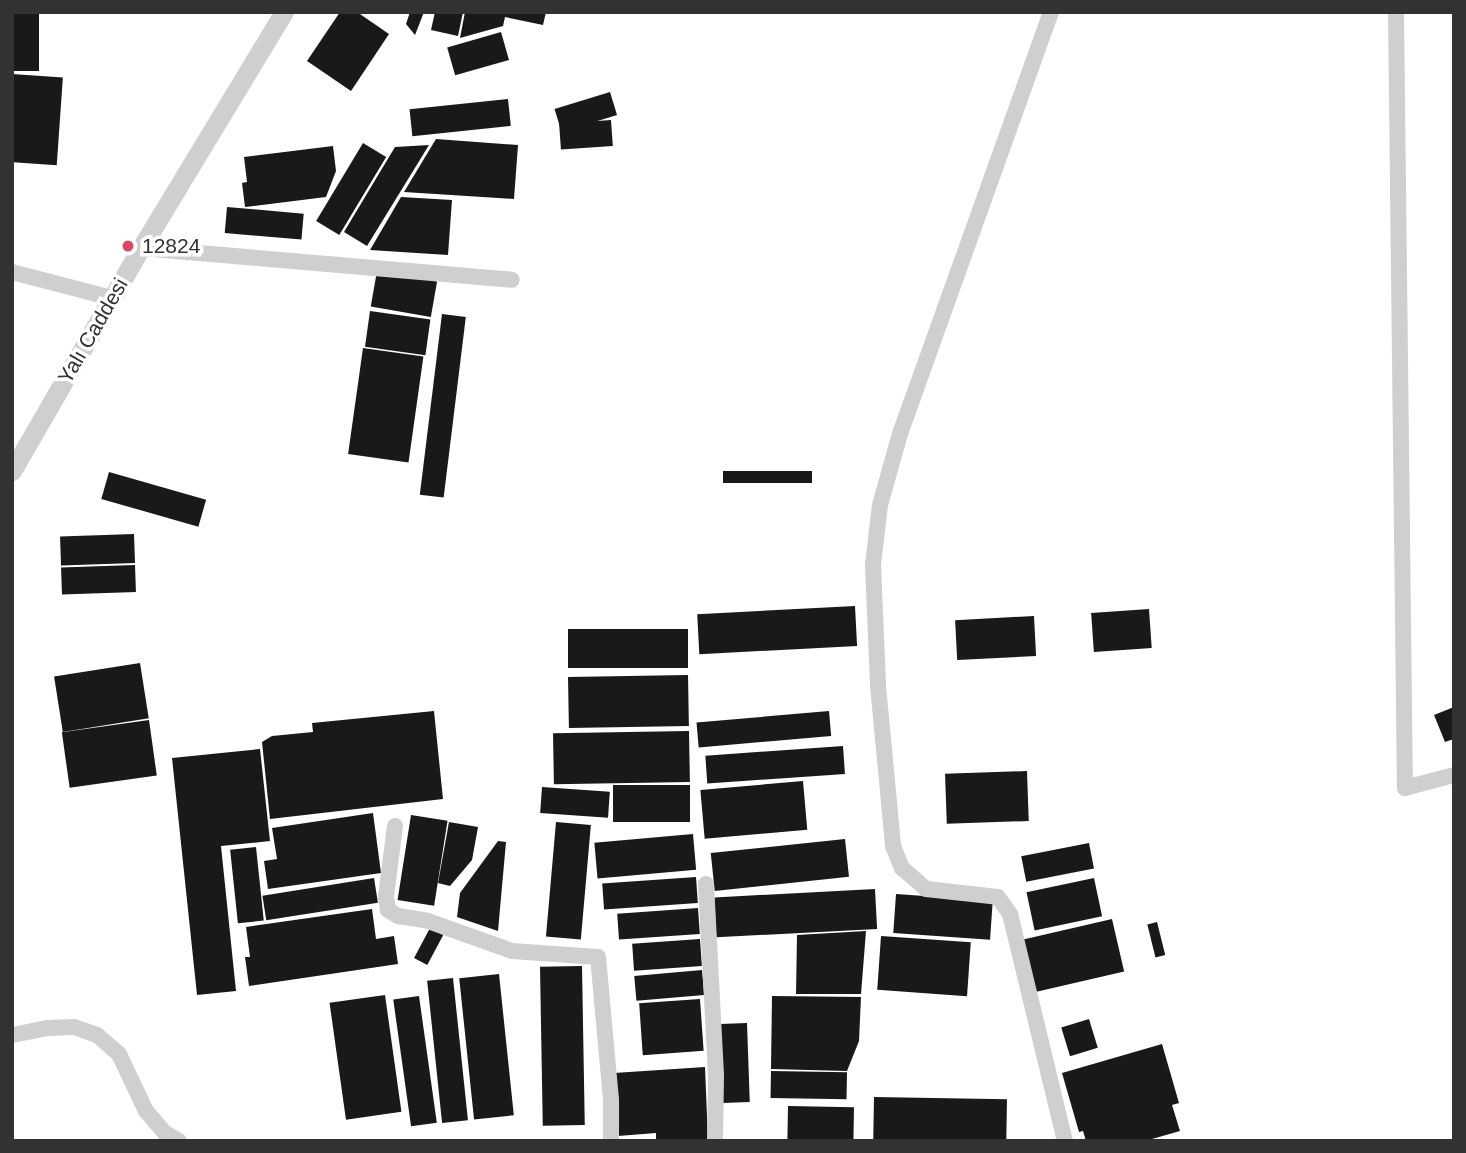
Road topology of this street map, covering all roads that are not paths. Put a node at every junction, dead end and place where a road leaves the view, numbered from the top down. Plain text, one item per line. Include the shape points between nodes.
1 (284, 12) edge
2 (1051, 12) edge
3 (1396, 12) edge
4 (141, 248) junction
5 (12, 272) edge
6 (512, 280) dead end
7 (112, 298) junction
8 (12, 471) edge
9 (1454, 775) edge
10 (396, 826) dead end
11 (706, 884) dead end
12 (12, 1035) edge
13 (179, 1141) edge
14 (611, 1141) edge
15 (715, 1141) edge
16 (1065, 1141) edge

1 - 4 street, Yalı Caddesi
2 - 16 street via 901,430 880,505 873,565 878,686 893,846 902,868 926,889 998,897 1010,914
3 - 9 street via 1405,788
4 - 6 street
4 - 7 street, Yalı Caddesi
5 - 7 street
7 - 8 street, Yalı Caddesi
10 - 14 street via 388,910 512,951 598,957
11 - 15 street
12 - 13 street via 74,1027 97,1035 118,1054 146,1111 164,1133

